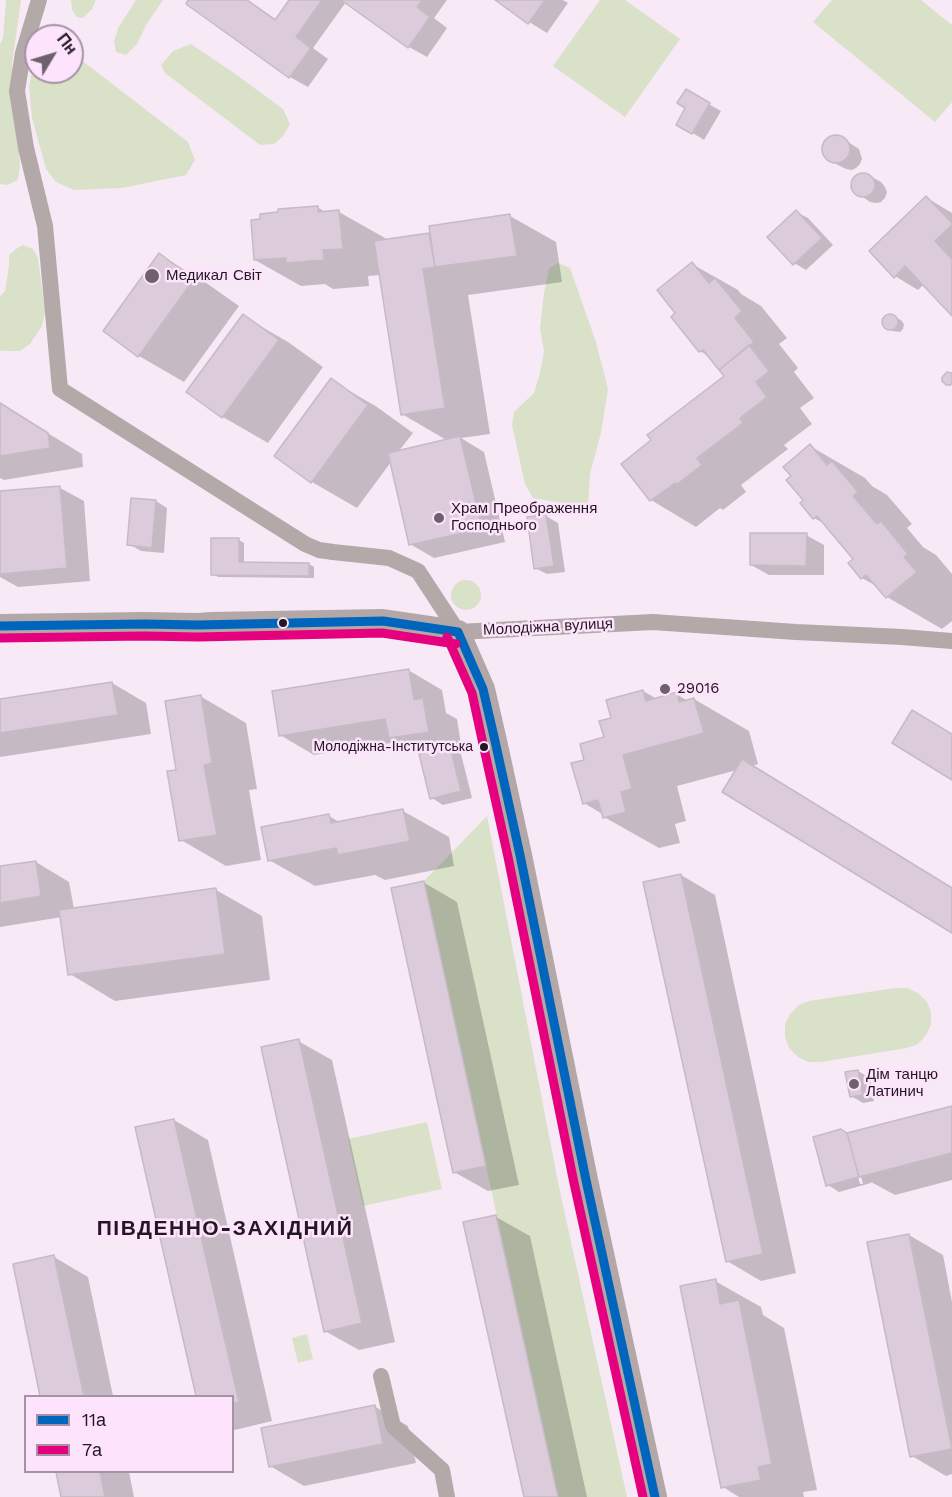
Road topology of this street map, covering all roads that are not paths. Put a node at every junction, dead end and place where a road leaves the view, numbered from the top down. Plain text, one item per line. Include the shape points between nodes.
1 (39, 0) edge
2 (0, 626) edge
3 (458, 632) junction
4 (952, 640) edge
5 (381, 1376) dead end
6 (447, 1497) edge
7 (655, 1497) edge

1 - 3 street via 23,53 17,91 45,226 60,389 305,544 333,552 388,558 418,571
2 - 3 street, Молодіжна вулиця via 383,621
3 - 4 street, Молодіжна вулиця via 653,622
3 - 7 street via 483,689 495,741
5 - 6 street via 393,1426 442,1470

